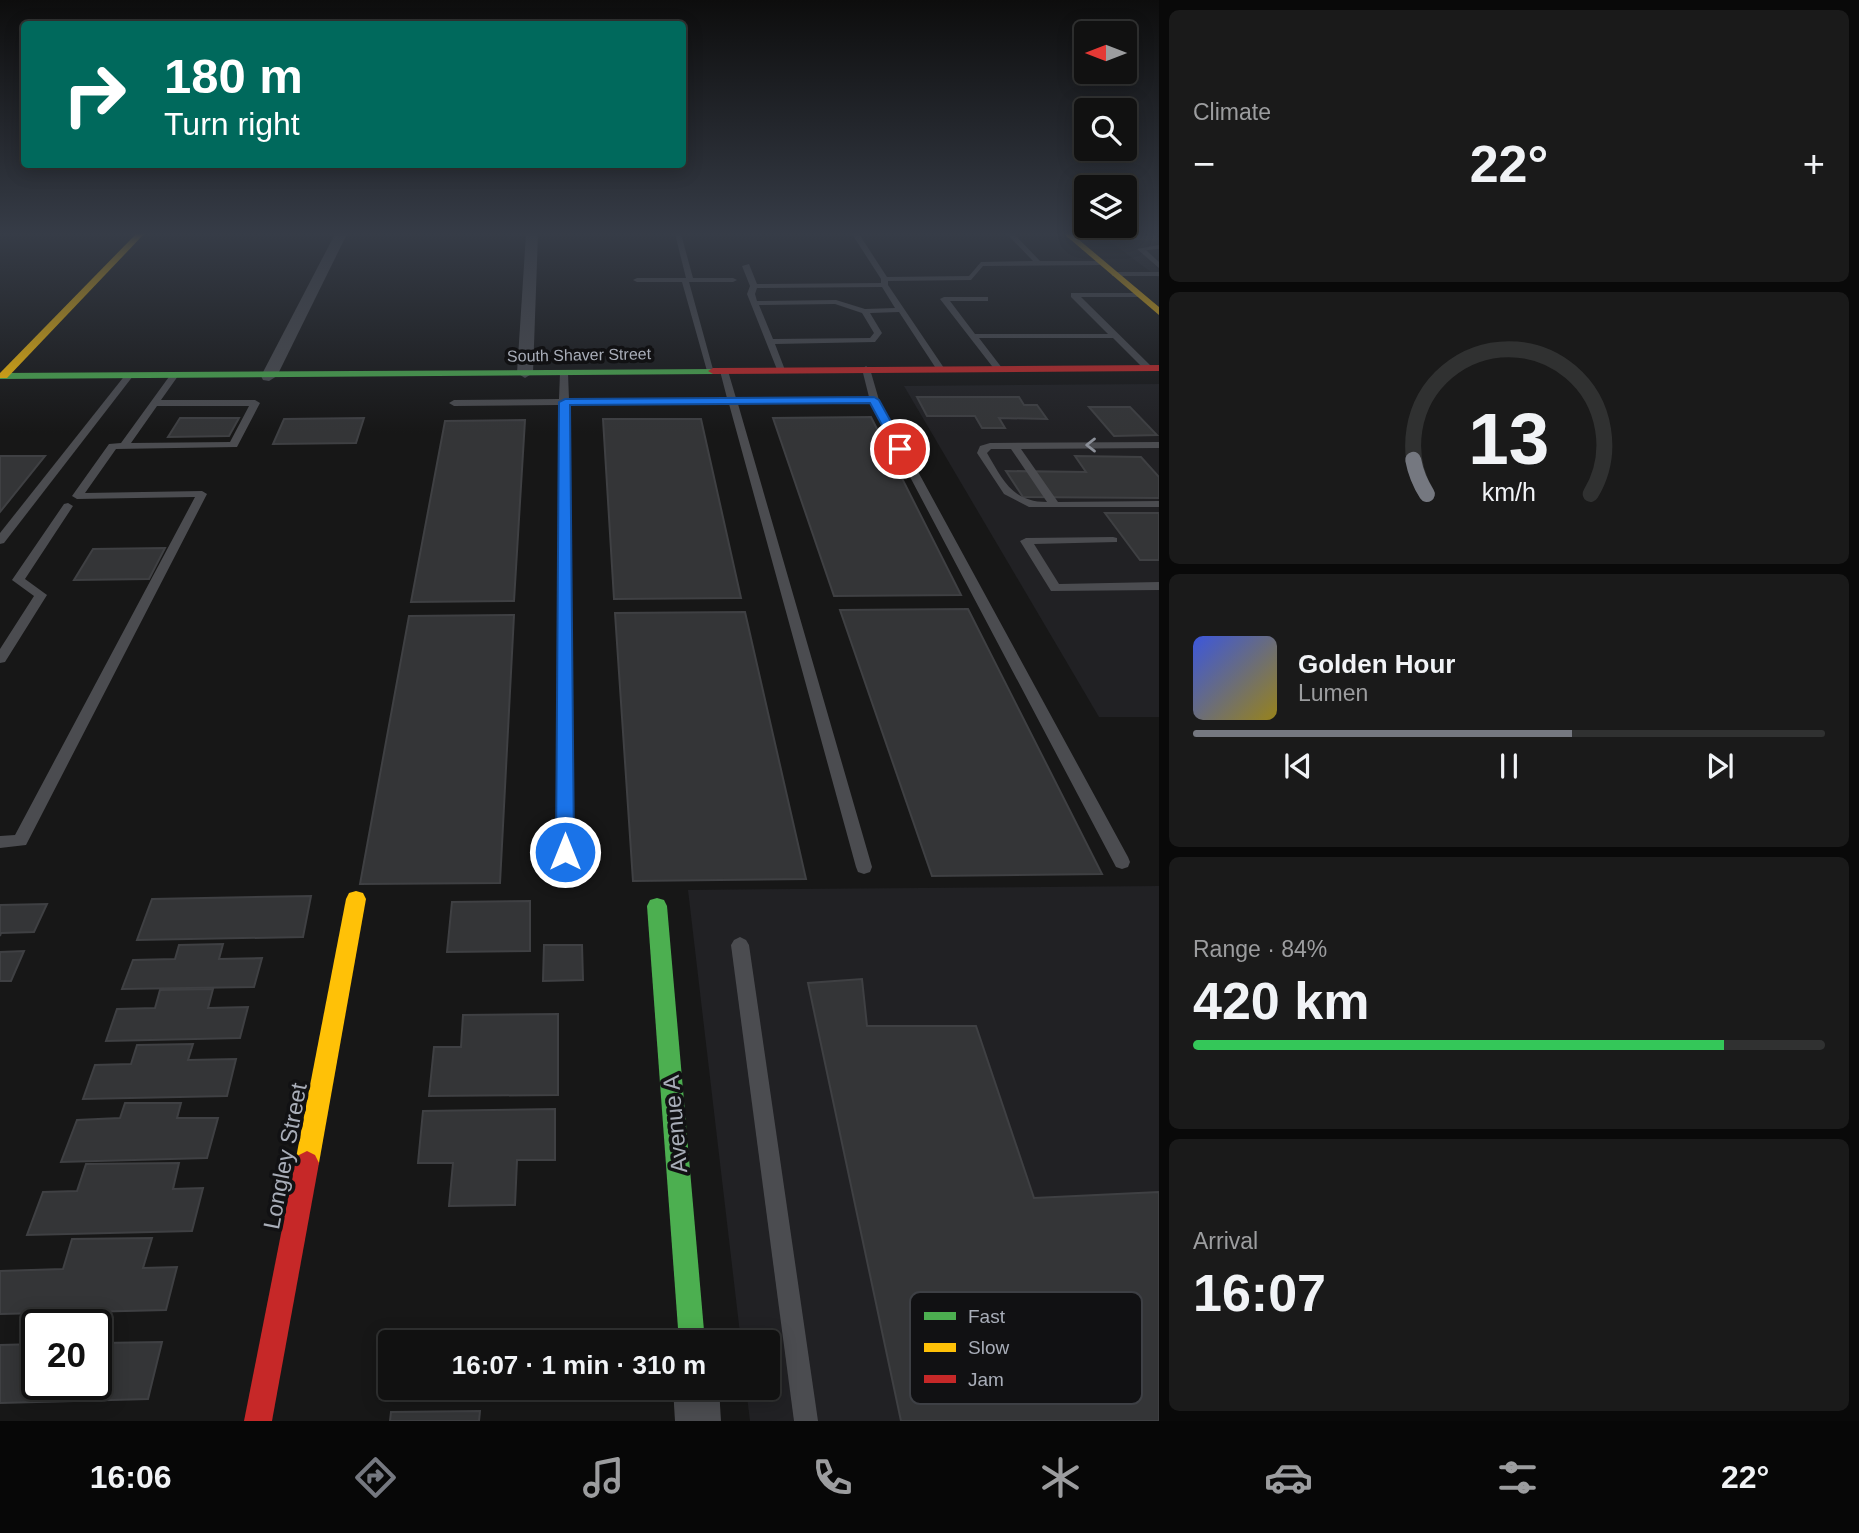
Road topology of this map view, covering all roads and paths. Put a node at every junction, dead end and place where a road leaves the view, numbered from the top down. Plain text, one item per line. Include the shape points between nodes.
1 (76, 300) edge
2 (308, 300) edge
3 (529, 300) edge
4 (694, 300) edge
5 (895, 300) edge
6 (945, 300) edge
7 (1079, 300) edge
8 (1145, 300) edge
9 (755, 303) joint
10 (901, 310) junction
11 (865, 311) junction
12 (1159, 312) edge
13 (973, 336) junction
14 (1115, 336) junction
15 (770, 342) junction
16 (940, 368) junction
17 (998, 368) junction
18 (1154, 368) edge
19 (866, 369) junction
20 (781, 370) junction
21 (717, 371) junction
22 (525, 373) junction
23 (564, 373) junction
24 (1, 376) edge
25 (129, 376) junction
26 (174, 376) junction
27 (270, 376) junction
28 (874, 400) junction
29 (733, 401) junction
30 (565, 402) junction
31 (454, 403) dead end
32 (154, 404) junction
33 (1159, 444) edge
34 (124, 446) junction
35 (1014, 446) junction
36 (1159, 504) edge
37 (1055, 505) junction
38 (68, 506) dead end
39 (1113, 540) dead end
40 (0, 541) edge
41 (1159, 586) edge
42 (0, 659) edge
43 (0, 842) edge
44 (565, 852) dead end
45 (1122, 862) dead end
46 (864, 867) dead end
47 (356, 899) dead end
48 (657, 906) dead end
49 (740, 945) dead end
50 (691, 1330) edge
51 (697, 1400) edge
52 (258, 1421) edge
53 (698, 1421) edge
54 (806, 1421) edge

1 - 24 main road
2 - 27 street
3 - 22 street
4 - 21 lane
5 - 10 lane
6 - 13 lane
7 - 14 lane
8 - 12 main road
9 - 11 lane via 836,302
9 - 15 lane
10 - 11 lane
10 - 16 lane
11 - 15 lane via 878,333 872,340
13 - 14 lane
13 - 17 lane
14 - 18 lane
15 - 20 lane
16 - 17 main road, South Shaver Street
16 - 19 main road, South Shaver Street
17 - 18 main road, South Shaver Street
19 - 20 main road, South Shaver Street
19 - 28 lane
20 - 21 main road, South Shaver Street
21 - 23 main road, South Shaver Street
21 - 29 lane
22 - 23 main road, South Shaver Street
22 - 27 main road, South Shaver Street
23 - 30 lane
24 - 25 main road, South Shaver Street
25 - 26 main road, South Shaver Street
25 - 40 lane
26 - 27 main road, South Shaver Street
26 - 32 lane
28 - 29 lane
28 - 45 lane
29 - 30 lane
29 - 46 lane
30 - 31 lane
30 - 44 lane
32 - 34 lane
32 - 34 lane via 255,403 233,445
33 -> 35 lane
34 - 43 lane via 113,446 77,496 202,494 20,841
35 - 37 lane
35 - 37 lane via 990,446 982,453 1008,496 1033,505
36 - 37 lane
38 - 42 lane via 18,580 41,595
39 - 41 lane via 1026,541 1055,588
47 - 52 main road, Longley Street
48 - 50 main road, Avenue A
49 - 54 lane
51 - 53 street

